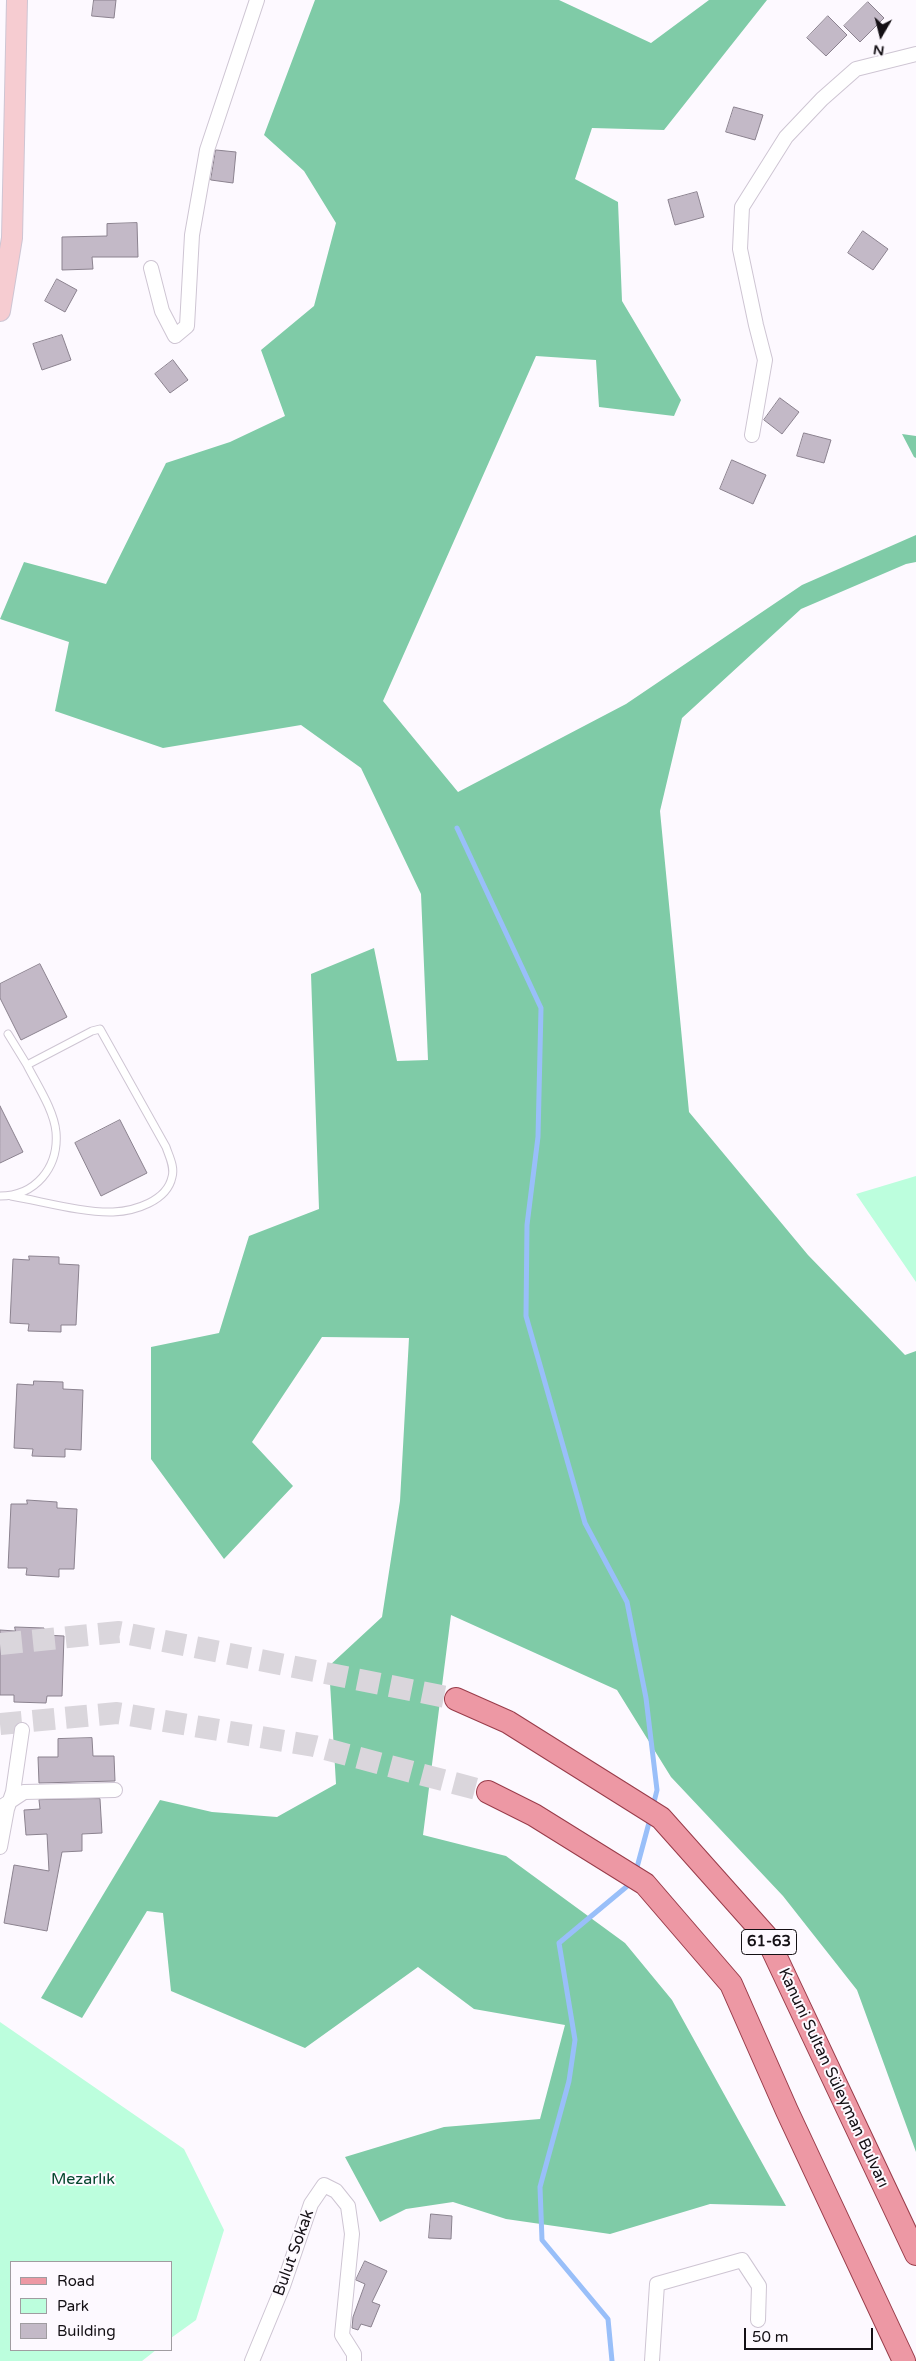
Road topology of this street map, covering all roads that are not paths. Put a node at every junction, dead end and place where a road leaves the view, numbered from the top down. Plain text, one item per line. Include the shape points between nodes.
1 (17, 0) edge
2 (258, 0) edge
3 (916, 54) edge
4 (152, 268) dead end
5 (0, 311) edge
6 (752, 435) dead end
7 (8, 1034) dead end
8 (27, 1065) junction
9 (0, 1196) edge
10 (11, 1196) junction
11 (456, 1700) tunnel mouth
12 (22, 1730) dead end
13 (115, 1790) dead end
14 (488, 1792) tunnel mouth
15 (5, 1805) edge
16 (0, 1847) edge
17 (916, 2254) edge
18 (758, 2320) dead end
19 (252, 2361) edge
20 (354, 2361) edge
21 (652, 2361) edge
22 (904, 2361) edge

1 - 5 street via 12,238
2 - 4 street via 208,150 192,234 187,326 175,336 162,311
3 - 6 street via 856,69 822,99 786,136 742,208 740,249 766,360
7 - 8 lane
8 - 10 lane via 56,1132 54,1150 51,1167 40,1181
8 - 10 lane via 100,1029 166,1148 172,1164 172,1177 165,1190 153,1201 113,1212
9 - 10 lane
11 - 17 main road, Kanuni Sultan Süleyman Bulvarı / 61-63 via 508,1722 661,1818 766,1936
12 - 15 street via 13,1792
13 - 15 street via 24,1792
14 - 22 main road via 534,1815 644,1884 731,1984
15 - 16 street
18 - 21 street via 759,2286 742,2260 657,2284
19 - 20 street, Bulut Sokak via 283,2286 311,2204 324,2186 336,2191 348,2206 352,2234 342,2335 354,2354

